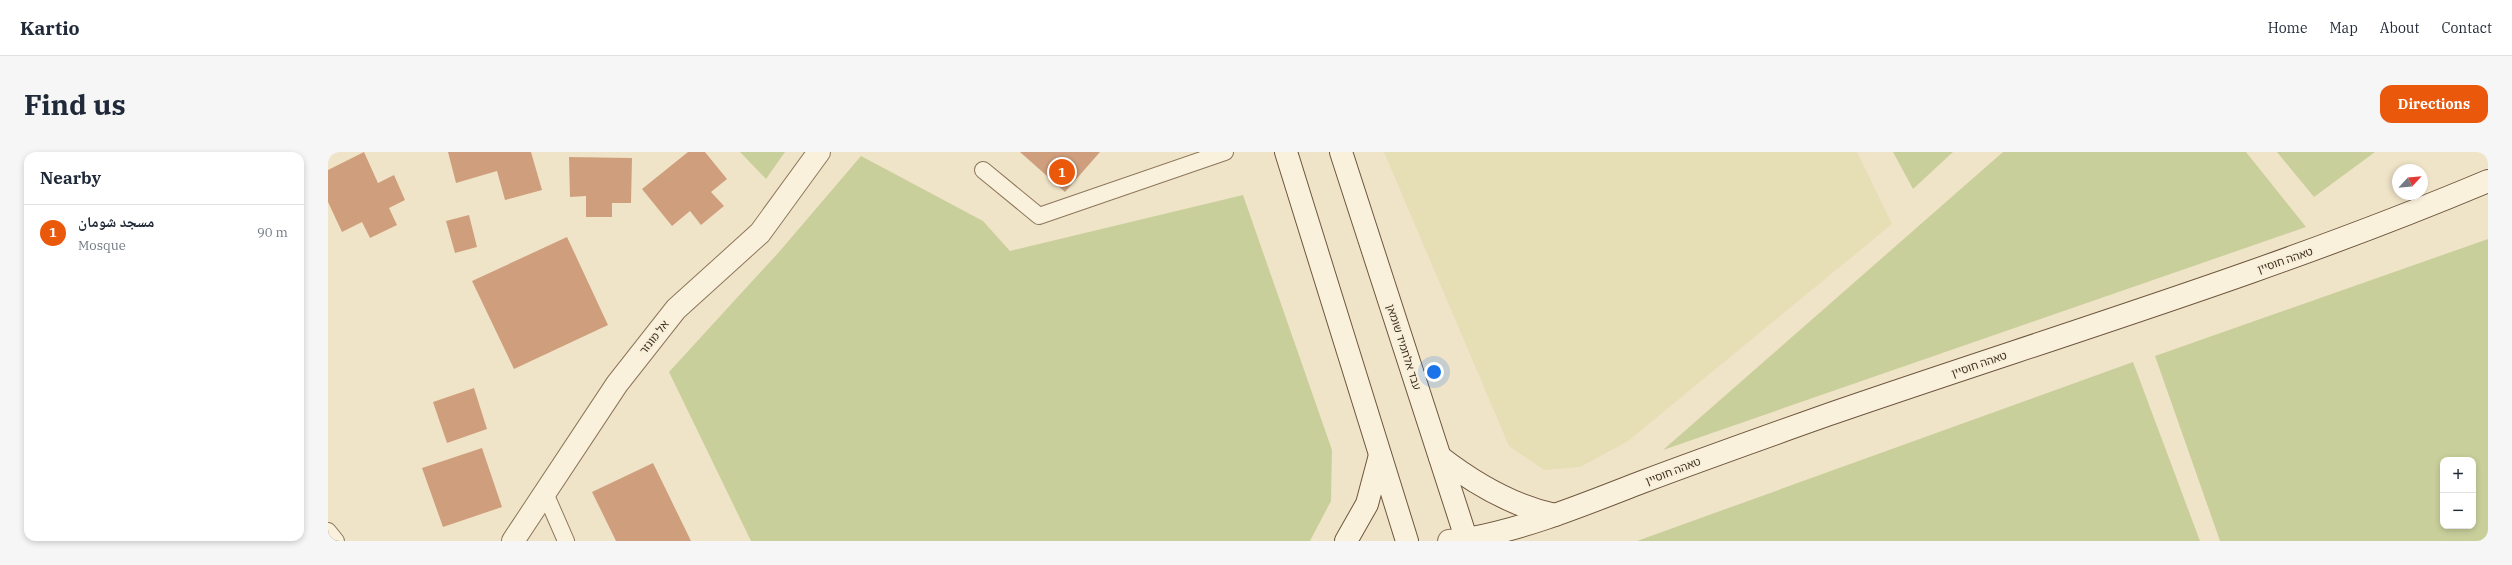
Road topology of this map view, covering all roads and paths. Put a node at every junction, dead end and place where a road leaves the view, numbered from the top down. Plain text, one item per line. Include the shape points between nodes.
1 (820, 152) edge
2 (1225, 152) edge
3 (1286, 152) edge
4 (1341, 152) edge
5 (983, 170) dead end
6 (2488, 181) edge
7 (1380, 455) junction
8 (1440, 457) junction
9 (545, 493) junction
10 (1555, 516) junction
11 (328, 531) edge
12 (1461, 540) edge
13 (336, 541) edge
14 (513, 541) edge
15 (566, 541) edge
16 (1346, 541) edge
17 (1407, 541) edge

1 - 9 street, אל מונזר via 760,233 671,316 617,384
2 - 5 lane via 1039,216
3 - 7 street
4 - 8 street, עבד אלחמיד שומאן
6 - 10 street, טאהה חוסיין via 2401,218 2302,254 1828,415
7 - 16 street via 1367,504
7 - 17 street
8 - 10 street via 1466,477 1494,493 1535,511
8 - 12 street, עבד אלחמיד שומאן
9 - 14 street, אל מונזר
9 - 15 lane
10 - 12 street, טאהה חוסיין
11 - 13 lane

